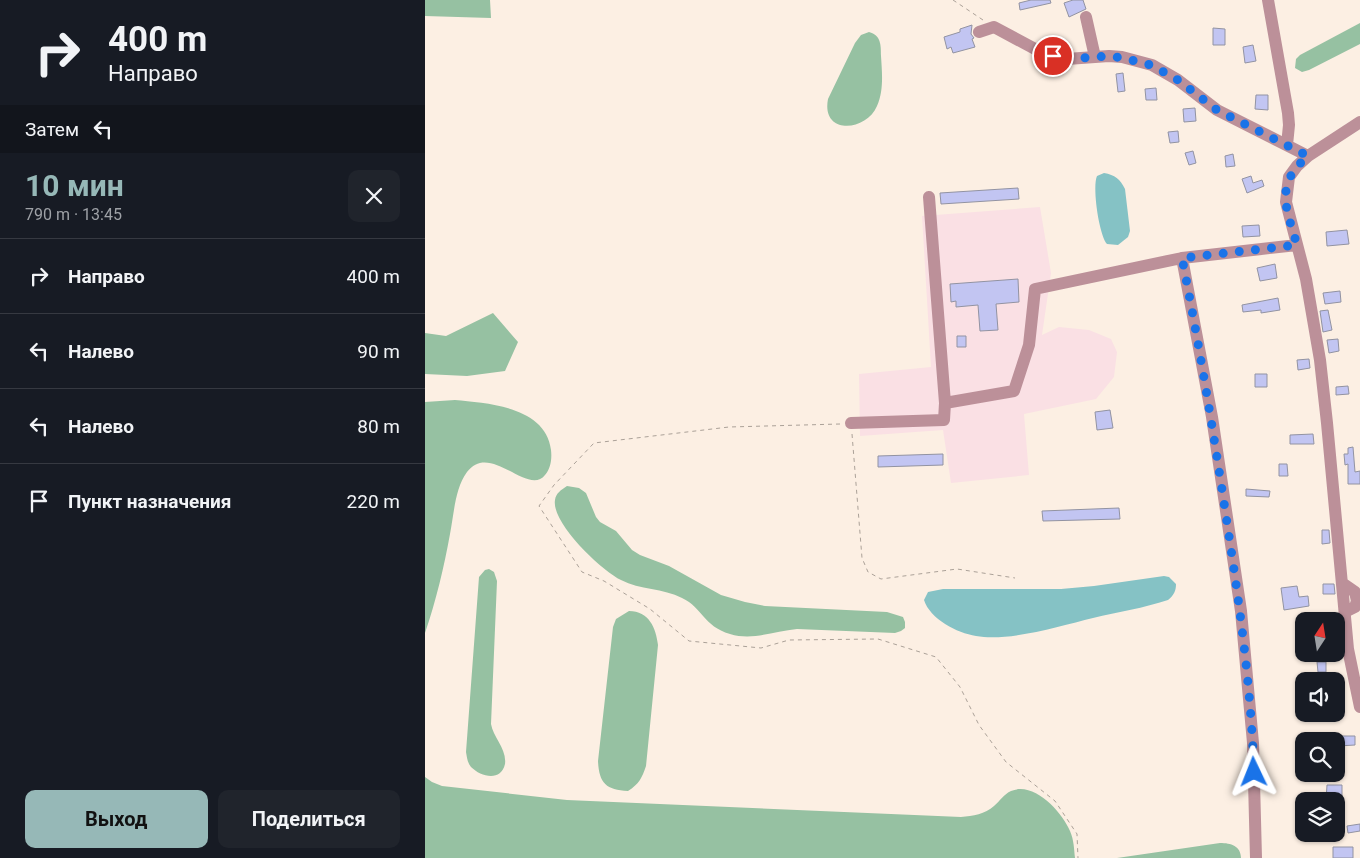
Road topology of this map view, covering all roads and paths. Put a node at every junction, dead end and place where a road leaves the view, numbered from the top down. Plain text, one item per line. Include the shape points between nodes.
1 (953, 0) edge
2 (1268, 0) edge
3 (1086, 17) dead end
4 (994, 27) junction
5 (979, 32) dead end
6 (1095, 57) junction
7 (1360, 122) edge
8 (1287, 145) junction
9 (1308, 156) junction
10 (929, 197) dead end
11 (1297, 245) junction
12 (1182, 258) junction
13 (945, 403) junction
14 (851, 423) junction
15 (1015, 578) dead end
16 (1360, 707) edge
17 (1077, 858) edge
18 (1256, 858) edge

1 - 4 path
2 - 8 street via 1288,114
3 - 6 street
4 - 5 street
4 - 6 street via 1053,56 1067,59
6 - 8 street via 1137,60 1158,68 1217,110
7 - 9 street
8 - 9 street
9 - 11 street via 1289,177 1286,190 1285,202
10 - 13 street
11 - 12 street
11 - 16 street via 1320,360 1348,649
12 - 13 street via 1035,289 1029,345 1014,391
12 - 18 street via 1210,409 1241,611 1253,743
13 - 14 street via 943,420
14 - 15 path via 862,558 868,572 881,579 957,569
14 - 17 path via 729,427 594,442 554,484 539,506 582,572 604,581 650,609 689,641 761,648 789,640 878,639 935,657 960,686 979,725 1006,762 1055,801 1077,834

